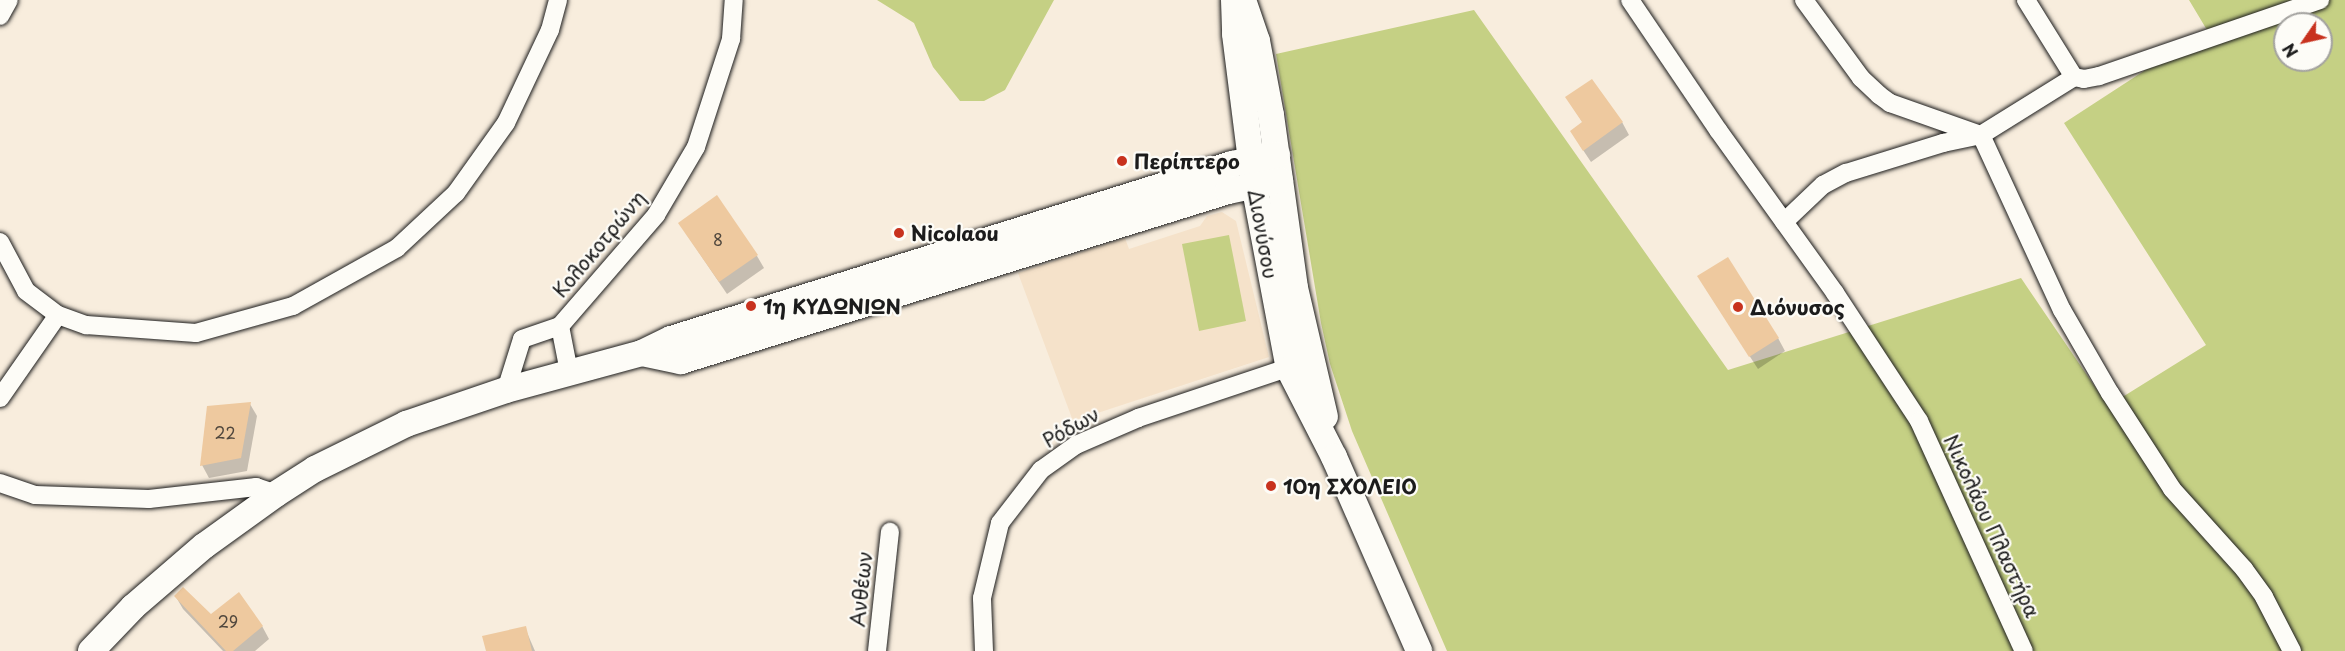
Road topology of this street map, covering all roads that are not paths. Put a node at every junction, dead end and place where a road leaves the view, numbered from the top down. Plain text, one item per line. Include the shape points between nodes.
1 (9, 0) edge
2 (558, 0) edge
3 (734, 0) edge
4 (1234, 0) edge
5 (1243, 0) edge
6 (1630, 0) edge
7 (1804, 0) edge
8 (2026, 0) edge
9 (2320, 0) edge
10 (0, 16) edge
11 (2074, 76) junction
12 (1981, 135) junction
13 (1278, 168) junction
14 (1252, 171) junction
15 (1784, 222) junction
16 (0, 242) edge
17 (58, 315) junction
18 (560, 326) junction
19 (1299, 364) junction
20 (569, 372) junction
21 (506, 390) junction
22 (0, 398) edge
23 (0, 483) edge
24 (276, 494) junction
25 (890, 532) dead end
26 (91, 651) edge
27 (877, 651) edge
28 (984, 651) edge
29 (1419, 651) edge
30 (2024, 651) edge
31 (2292, 651) edge

1 - 10 street
2 - 17 street via 550,30 506,123 456,193 397,248 293,306 196,333 86,325
3 - 18 street, Κολοκοτρώνη via 731,39 696,147 656,215
4 - 14 street, Διονύσου
5 - 13 street, Διονύσου via 1257,41
6 - 15 street, Νικολάου Πλαστήρα
7 - 12 street via 1861,78 1879,95 1890,103
8 - 11 street
9 - 11 street via 2099,76
11 - 12 street
12 - 15 street via 1845,173 1822,186
12 - 31 street via 2062,310 2110,393 2172,489 2244,568
13 - 14 street
13 - 19 street, Διονύσου via 1295,288
14 - 19 street, Διονύσου
14 - 20 street via 681,361 642,353
15 - 30 street, Νικολάου Πλαστήρα via 1919,421
16 - 17 street via 26,291
17 - 22 street
18 - 20 street
18 - 21 street, Κολοκοτρώνη via 522,339
19 - 28 street, Ρόδων via 1138,418 1076,445 1041,470 1000,523 982,598
19 - 29 street, Διονύσου via 1334,457
20 - 21 street
21 - 24 street via 406,424 315,469
23 - 24 street via 35,495 149,499 256,487
24 - 26 street via 204,546 133,607
25 - 27 street, Ανθέων

